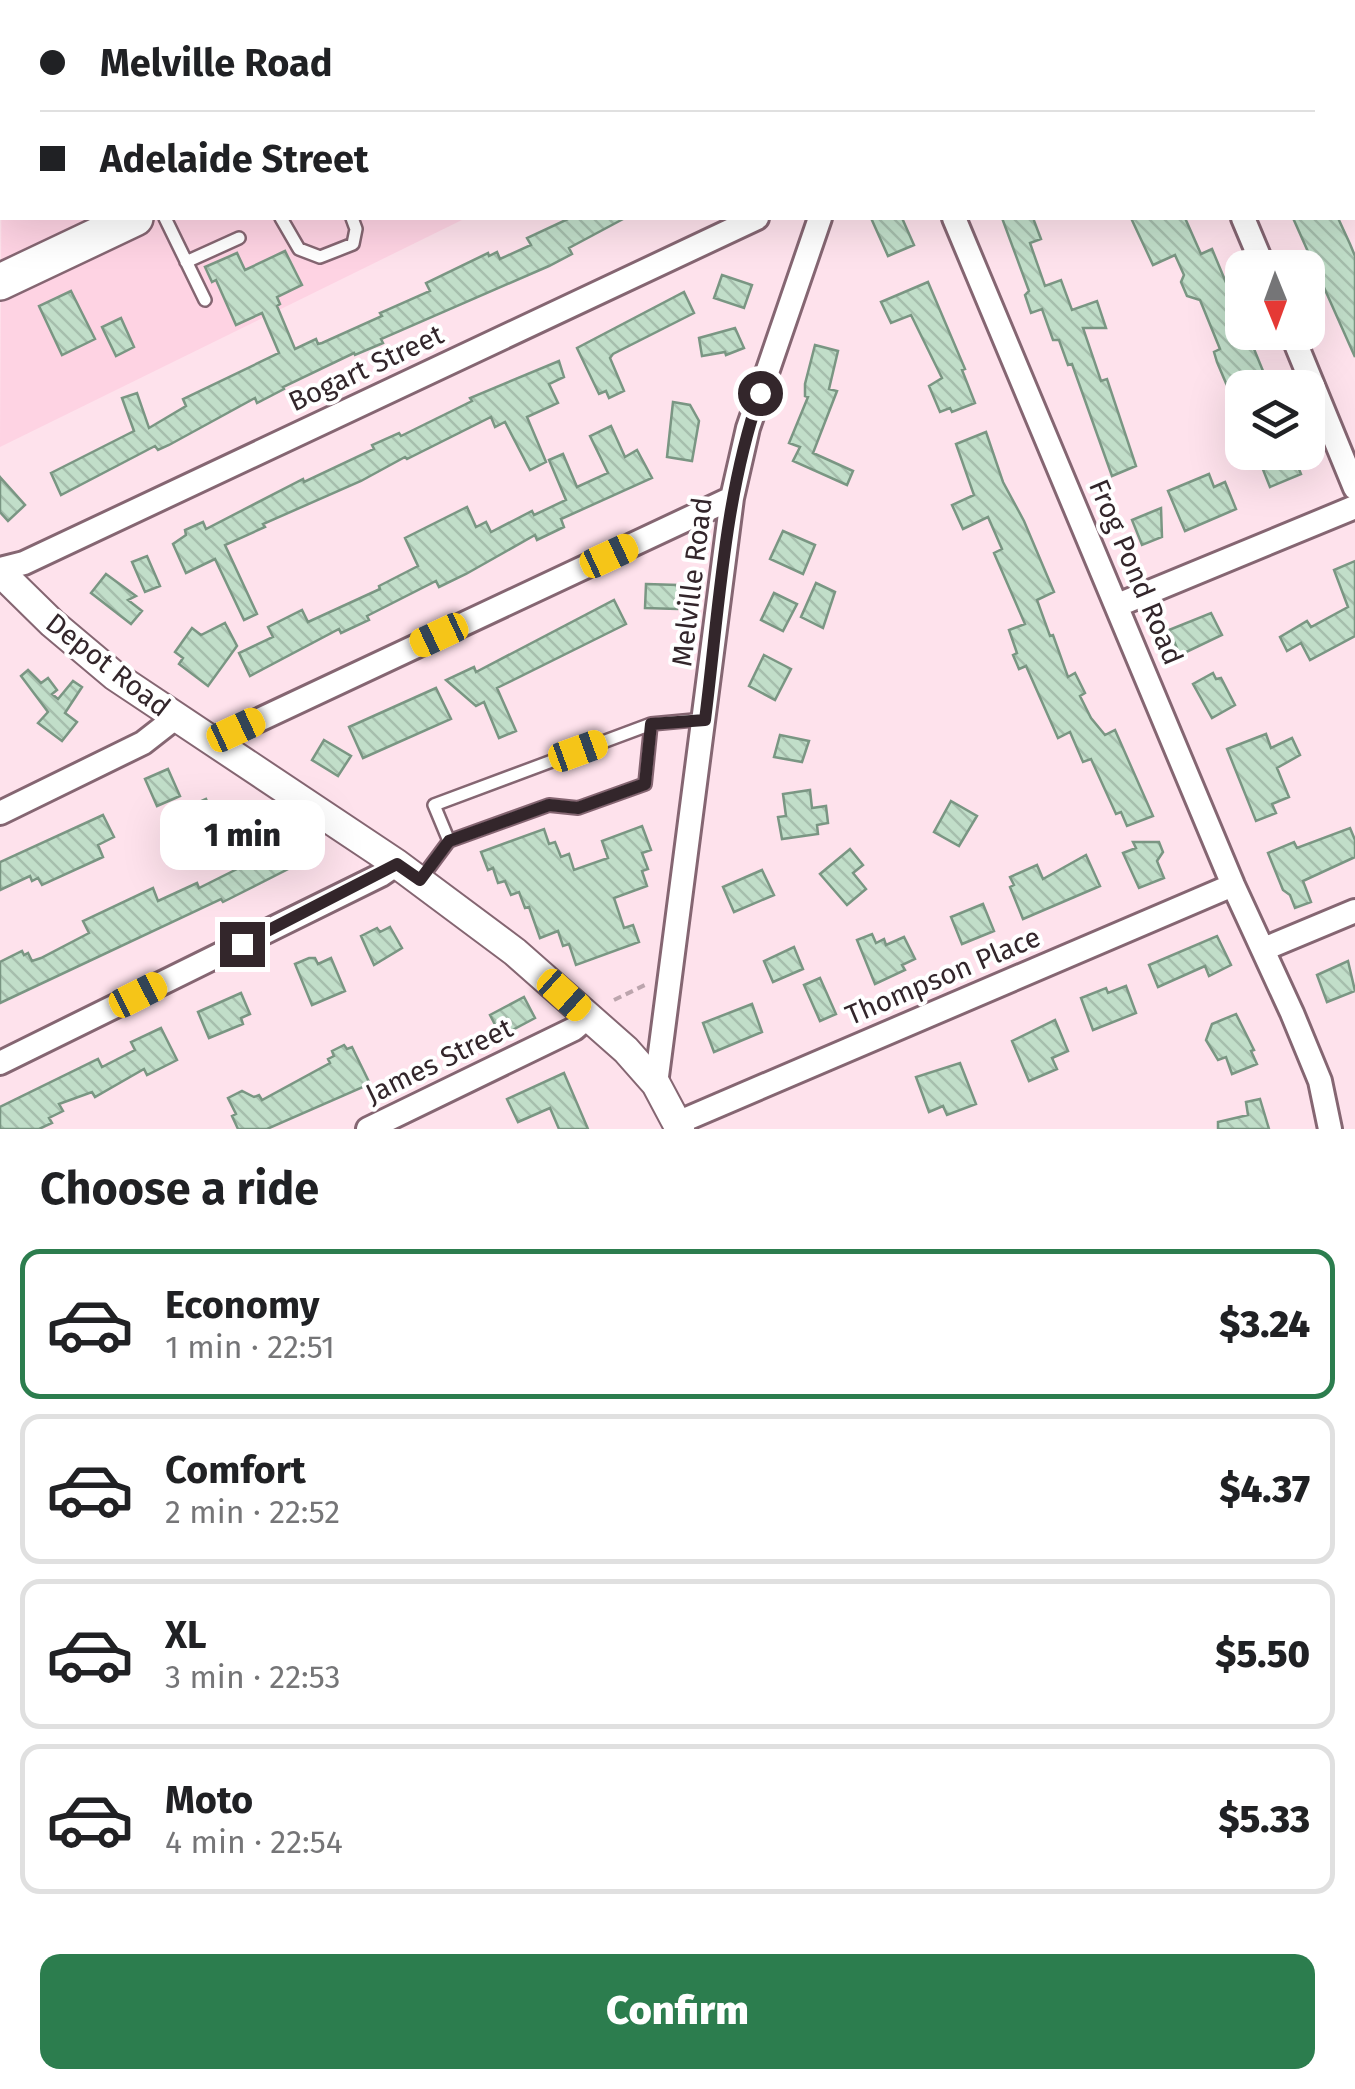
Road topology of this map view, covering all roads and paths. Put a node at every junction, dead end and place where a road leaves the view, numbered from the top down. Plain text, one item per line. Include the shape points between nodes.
1 (128, 220) edge
2 (166, 220) edge
3 (283, 220) edge
4 (353, 220) edge
5 (753, 220) edge
6 (819, 220) edge
7 (955, 220) edge
8 (1244, 220) edge
9 (239, 238) dead end
10 (1256, 250) edge
11 (186, 262) junction
12 (0, 282) edge
13 (205, 300) dead end
14 (1298, 350) edge
15 (1355, 488) edge
16 (732, 498) junction
17 (1355, 508) edge
18 (0, 570) edge
19 (1118, 605) junction
20 (176, 718) junction
21 (705, 720) junction
22 (651, 724) junction
23 (212, 742) junction
24 (0, 812) edge
25 (449, 841) junction
26 (408, 872) junction
27 (1233, 885) junction
28 (1355, 911) edge
29 (1264, 950) junction
30 (651, 982) dead end
31 (614, 1000) dead end
32 (588, 1017) junction
33 (0, 1063) edge
34 (656, 1084) junction
35 (678, 1126) edge
36 (368, 1129) edge
37 (1330, 1129) edge

1 - 12 main road via 89,232
2 - 11 lane
3 - 4 lane via 299,248 320,257 353,244
5 - 18 street, Bogart Street
6 - 16 street, Melville Road via 748,428
7 - 19 street, Frog Pond Road
8 - 10 street
9 - 11 lane
11 - 13 lane
14 - 15 street
16 - 21 street, Melville Road
16 - 23 street
17 - 19 street
18 - 20 street, Depot Road via 115,676
19 - 27 street, Frog Pond Road
20 - 23 street, Depot Road
20 - 24 street via 144,743
21 - 22 lane
21 - 34 street, Melville Road
22 - 25 lane via 645,784 578,808 549,805
22 - 25 lane via 434,805
23 - 26 street, Depot Road
25 - 26 lane
26 - 32 street, Depot Road
26 - 33 street via 381,875
27 - 29 street, Frog Pond Road
27 - 35 street, Thompson Place
28 - 29 street
29 - 37 street, Frog Pond Road via 1320,1081
30 - 31 path
32 - 34 street, Depot Road
32 - 36 street, James Street via 574,1030
34 - 35 street, Depot Road

